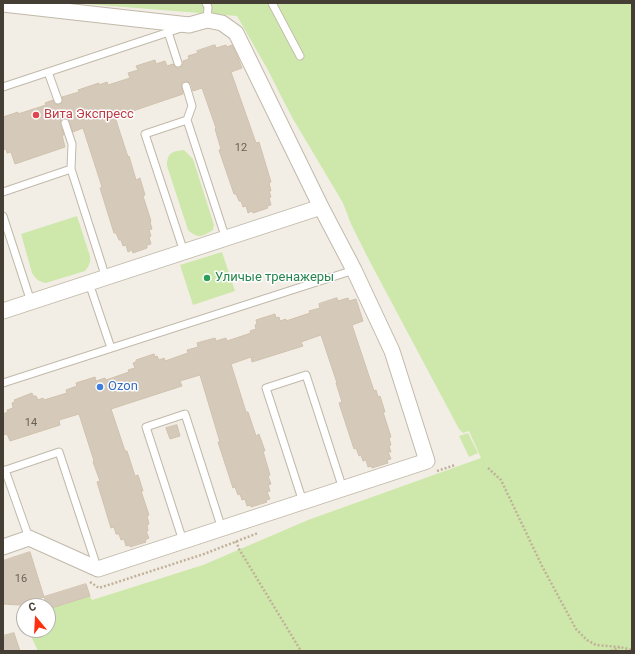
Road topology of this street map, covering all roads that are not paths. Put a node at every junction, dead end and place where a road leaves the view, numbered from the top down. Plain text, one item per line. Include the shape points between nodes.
1 (206, 3) edge
2 (272, 3) edge
3 (3, 4) edge
4 (208, 20) junction
5 (189, 25) junction
6 (168, 32) junction
7 (300, 56) dead end
8 (178, 63) dead end
9 (48, 72) junction
10 (186, 86) dead end
11 (3, 87) edge
12 (58, 100) dead end
13 (187, 120) junction
14 (65, 123) dead end
15 (71, 169) junction
16 (3, 192) edge
17 (322, 207) junction
18 (3, 216) edge
19 (226, 238) junction
20 (184, 252) junction
21 (354, 270) junction
22 (106, 278) junction
23 (89, 283) junction
24 (31, 302) junction
25 (3, 311) edge
26 (111, 348) junction
27 (3, 383) edge
28 (4, 470) edge
29 (343, 489) junction
30 (303, 502) junction
31 (222, 529) junction
32 (29, 538) junction
33 (183, 541) junction
34 (3, 547) edge
35 (98, 570) junction

1 - 4 lane
2 - 7 lane
3 - 5 street
4 - 5 street
4 - 17 street via 222,22 236,33
5 - 6 lane
6 - 8 lane
6 - 9 lane
9 - 11 lane
9 - 12 lane
10 - 13 lane via 192,106
13 - 19 lane
13 - 20 lane via 145,134
14 - 15 lane via 72,144
15 - 16 lane
15 - 22 lane
17 - 19 street
17 - 21 street
18 - 24 lane
19 - 20 street
20 - 22 street
21 - 26 lane
21 - 29 street via 392,351 427,461
22 - 23 street
23 - 24 street
23 - 26 lane
24 - 25 street
26 - 27 lane
28 - 32 lane
28 - 35 lane via 58,452
29 - 30 street
29 - 30 lane via 306,375 266,388
30 - 31 street
31 - 33 street
31 - 33 lane via 185,414 146,427
32 - 34 street
32 - 35 street
33 - 35 street

